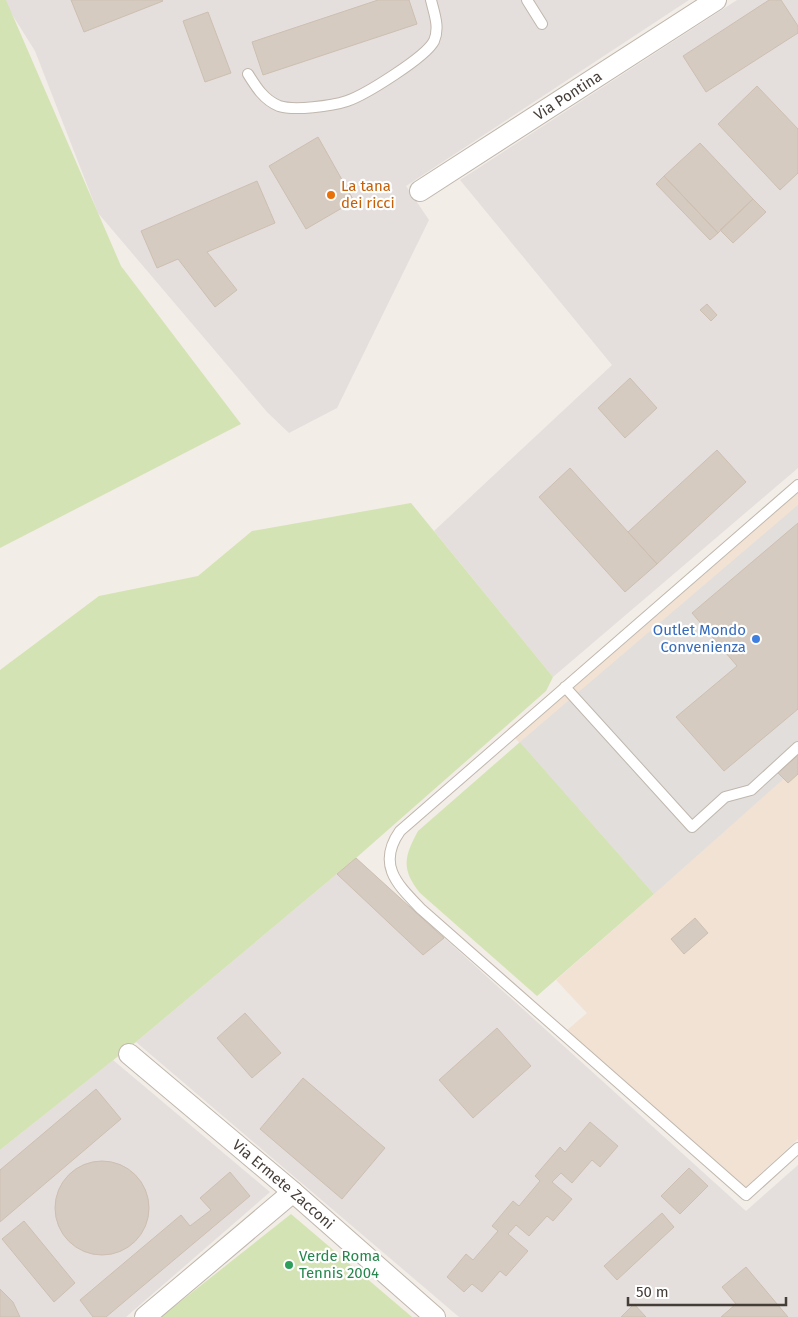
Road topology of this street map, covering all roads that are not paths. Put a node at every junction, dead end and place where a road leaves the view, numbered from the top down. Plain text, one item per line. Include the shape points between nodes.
1 (431, 0) edge
2 (527, 0) edge
3 (716, 0) edge
4 (542, 24) dead end
5 (248, 74) dead end
6 (420, 191) dead end
7 (798, 485) edge
8 (565, 687) junction
9 (798, 748) edge
10 (129, 1054) dead end
11 (798, 1148) edge
12 (293, 1192) junction
13 (145, 1317) edge
14 (435, 1317) edge

1 - 5 lane via 438,27 434,42 417,59 349,100 327,106 280,106 261,95
2 - 4 lane
3 - 6 street, Via Pontina
7 - 8 lane
8 - 9 lane via 692,827 725,797 751,790
8 - 11 lane via 400,832 390,853 392,876 421,909 746,1196
10 - 12 street, Via Ermete Zacconi
12 - 13 street
12 - 14 street, Via Ermete Zacconi

